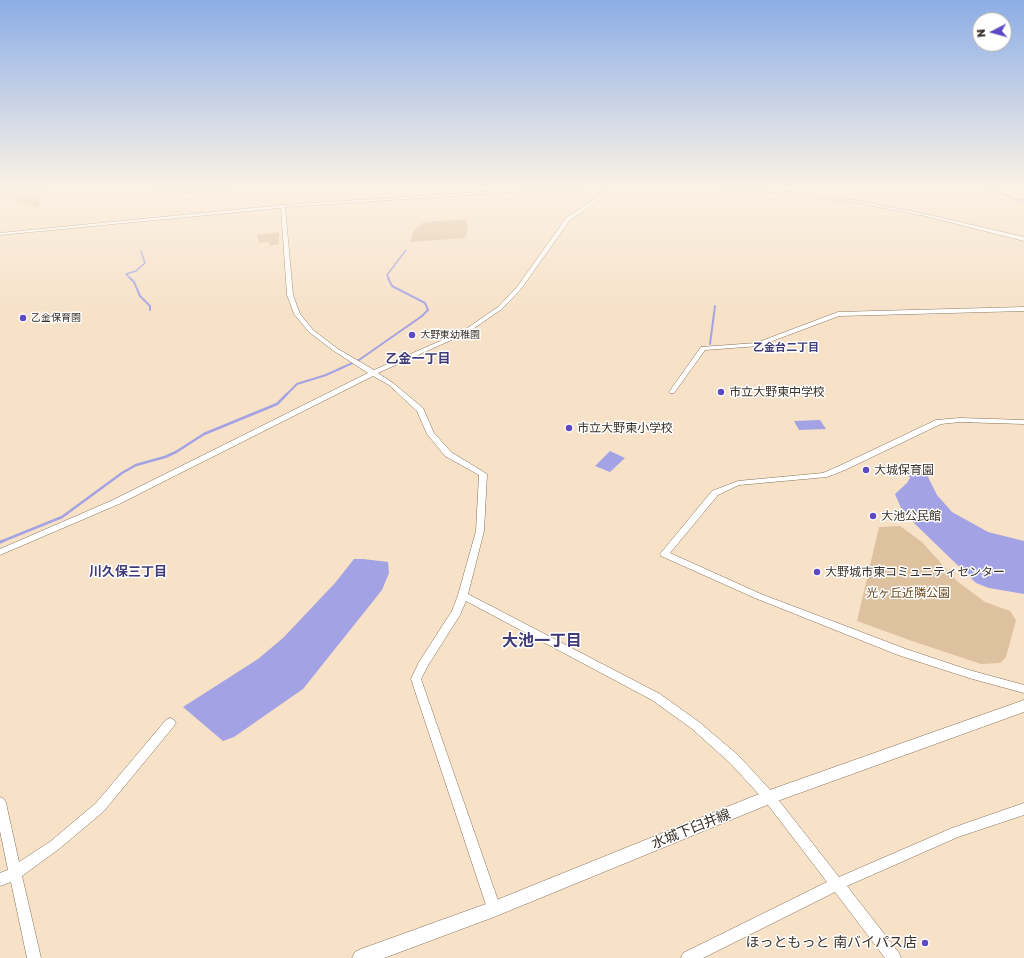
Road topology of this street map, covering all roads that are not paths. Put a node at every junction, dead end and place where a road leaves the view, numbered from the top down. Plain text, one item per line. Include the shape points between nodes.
1 (33, 231) edge
2 (285, 231) edge
3 (560, 231) edge
4 (988, 231) edge
5 (0, 234) edge
6 (1024, 239) edge
7 (1024, 309) edge
8 (373, 373) junction
9 (672, 392) dead end
10 (1024, 422) edge
11 (0, 552) edge
12 (463, 595) junction
13 (1024, 688) edge
14 (1024, 706) edge
15 (170, 723) dead end
16 (769, 798) junction
17 (0, 803) edge
18 (1024, 809) edge
19 (15, 873) junction
20 (0, 880) edge
21 (837, 884) junction
22 (494, 909) junction
23 (34, 958) edge
24 (361, 958) edge
25 (688, 958) edge
26 (894, 958) edge

1 - 5 street
2 - 8 street via 288,279 294,311 311,331
3 - 8 street via 519,288 500,308 459,335
4 - 6 street
7 - 9 street via 838,314 754,346 703,348
8 - 11 street via 116,502
8 - 12 street via 417,406 435,440 448,454 483,474 480,531
10 - 13 street via 939,422 824,475 738,482 715,494 664,554 758,596 902,652 969,674
12 - 16 street via 656,698 695,725 734,759
12 - 22 street via 457,612 416,679
14 - 16 main road, 水城下臼井線
15 - 19 street via 100,807 55,845
16 - 21 street
16 - 22 main road, 水城下臼井線
17 - 19 street
18 - 21 street via 956,832
19 - 20 street
19 - 23 street
21 - 25 street
21 - 26 street
22 - 24 main road, 水城下臼井線

